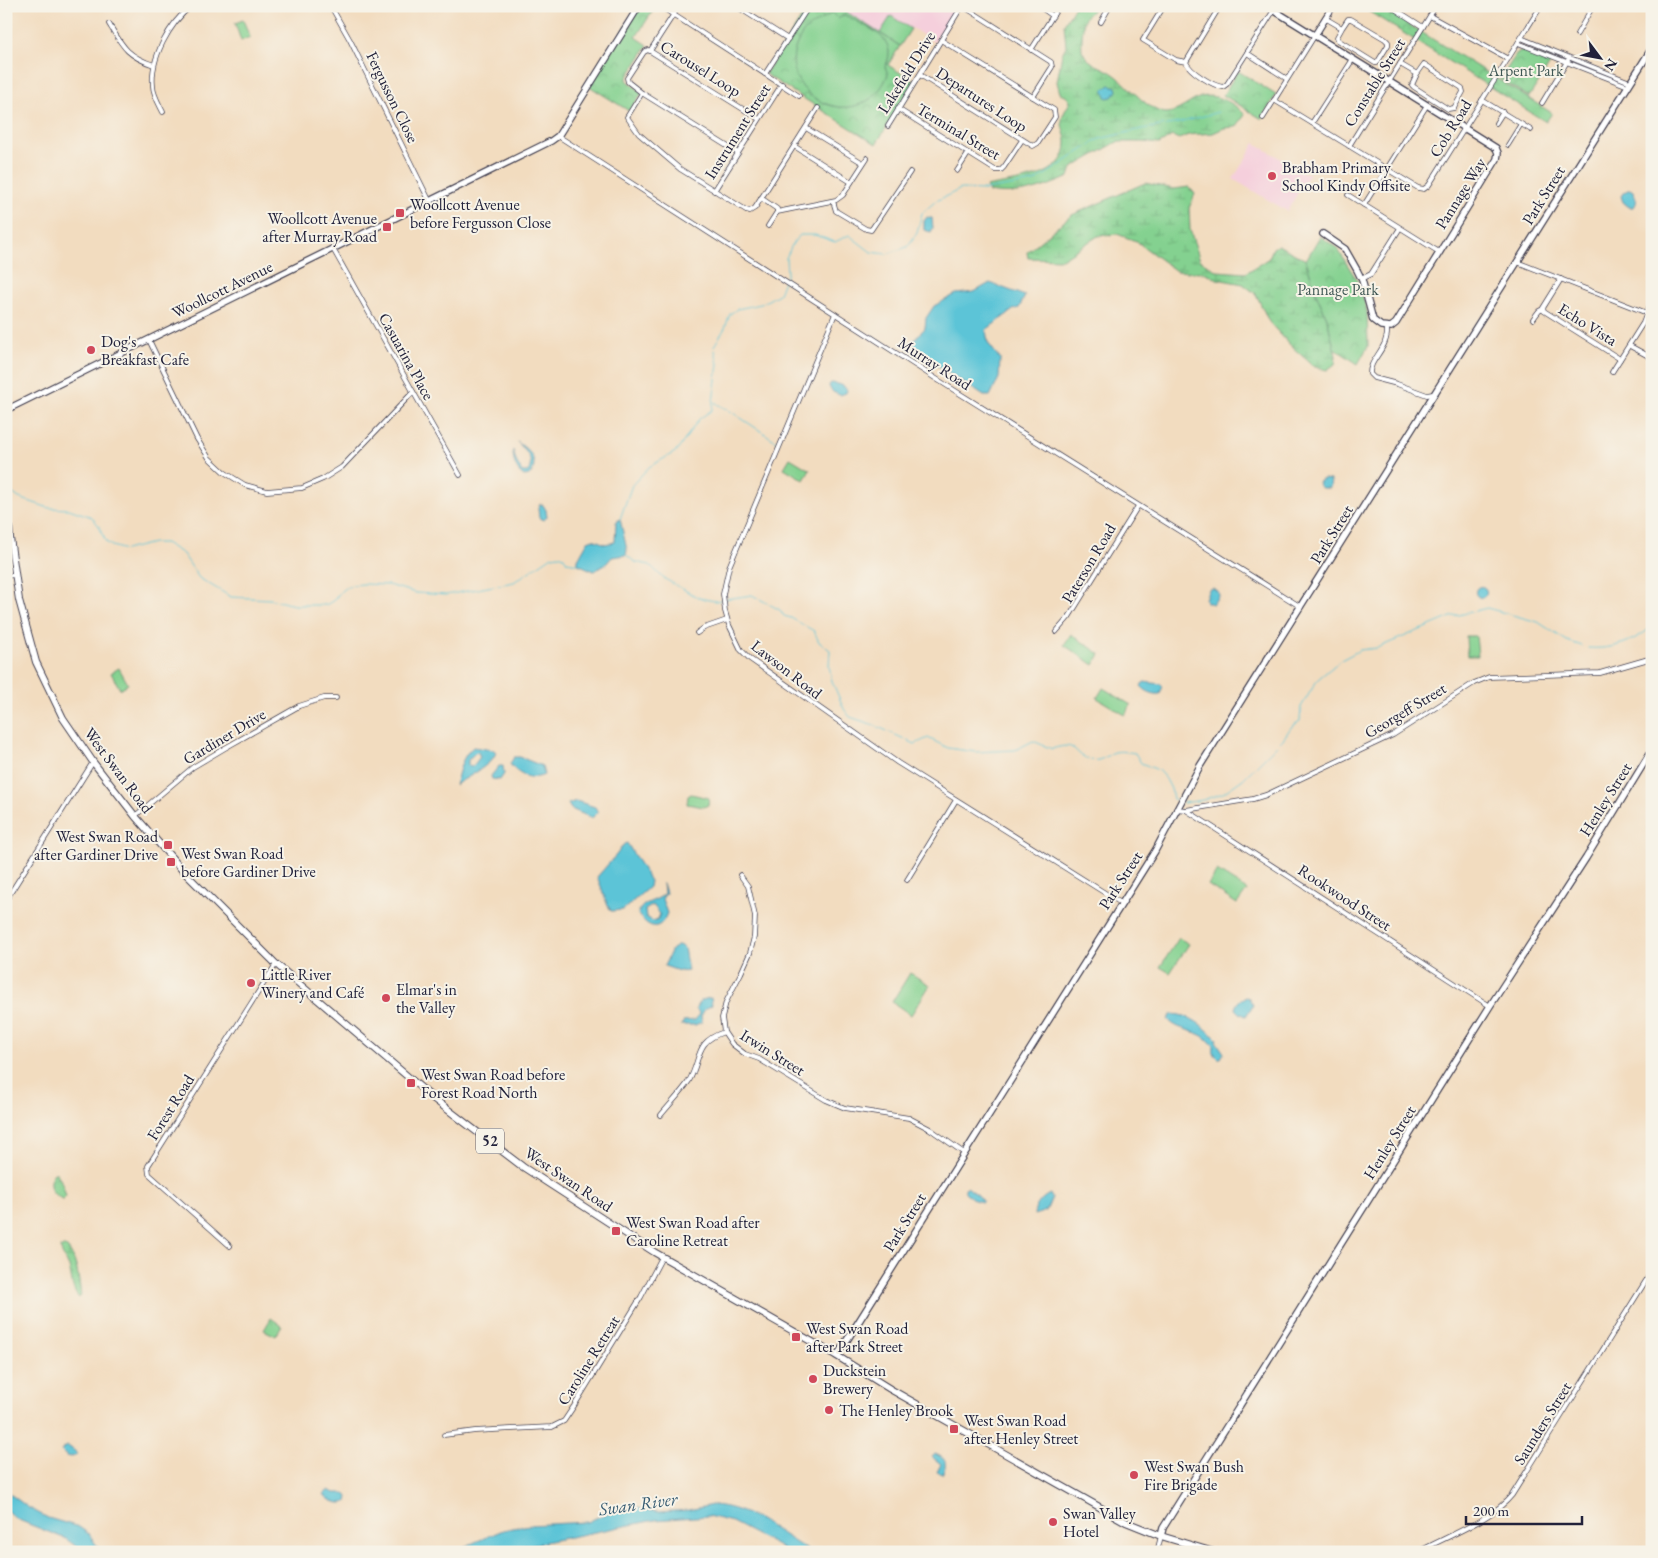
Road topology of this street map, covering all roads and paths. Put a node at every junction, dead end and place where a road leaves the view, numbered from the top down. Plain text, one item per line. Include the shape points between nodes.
1 (191, 6) edge
2 (329, 6) edge
3 (660, 6) edge
4 (678, 6) edge
5 (736, 6) edge
6 (809, 6) edge
7 (963, 6) edge
8 (1038, 6) edge
9 (1059, 6) edge
10 (1110, 6) edge
11 (1164, 6) edge
12 (1220, 6) edge
13 (1268, 6) edge
14 (1333, 6) edge
15 (1390, 6) edge
16 (1436, 6) edge
17 (1541, 6) edge
18 (1593, 6) edge
19 (637, 8) edge
20 (1274, 10) junction
21 (673, 15) junction
22 (1053, 16) junction
23 (1430, 16) junction
24 (1326, 18) junction
25 (1101, 22) dead end
26 (109, 24) dead end
27 (1423, 27) junction
28 (1342, 28) junction
29 (1577, 34) dead end
30 (1315, 35) junction
31 (1521, 38) junction
32 (788, 39) junction
33 (941, 40) junction
34 (1518, 43) junction
35 (1652, 48) edge
36 (1031, 50) junction
37 (650, 51) junction
38 (1247, 53) junction
39 (1570, 58) junction
40 (1353, 59) junction
41 (1508, 59) junction
42 (1186, 62) junction
43 (1567, 62) junction
44 (1400, 64) junction
45 (154, 65) junction
46 (765, 74) junction
47 (1417, 74) junction
48 (920, 75) junction
49 (1287, 79) junction
50 (1389, 81) junction
51 (782, 84) junction
52 (1629, 84) junction
53 (642, 93) junction
54 (800, 96) dead end
55 (1033, 98) junction
56 (1274, 100) junction
57 (1482, 100) junction
58 (1542, 103) dead end
59 (1428, 105) junction
60 (818, 108) dead end
61 (898, 109) junction
62 (162, 112) dead end
63 (1502, 112) junction
64 (1263, 118) dead end
65 (760, 119) junction
66 (1312, 123) junction
67 (1496, 123) dead end
68 (1521, 124) junction
69 (888, 126) dead end
70 (806, 128) junction
71 (1464, 128) junction
72 (1531, 130) dead end
73 (558, 136) junction
74 (1022, 140) junction
75 (1508, 145) dead end
76 (794, 146) junction
77 (1349, 146) junction
78 (738, 153) junction
79 (968, 154) junction
80 (866, 158) dead end
81 (863, 163) junction
82 (1387, 169) junction
83 (957, 171) dead end
84 (910, 172) dead end
85 (851, 182) junction
86 (714, 191) junction
87 (1348, 195) dead end
88 (761, 198) junction
89 (833, 201) junction
90 (430, 202) junction
91 (1364, 205) junction
92 (778, 212) junction
93 (768, 226) dead end
94 (1400, 228) junction
95 (1324, 234) dead end
96 (333, 249) junction
97 (1440, 252) junction
98 (1517, 262) junction
99 (1362, 279) junction
100 (1560, 279) junction
101 (1652, 300) edge
102 (1543, 309) junction
103 (835, 314) junction
104 (1649, 314) edge
105 (1534, 319) dead end
106 (1388, 328) junction
107 (149, 340) junction
108 (1630, 346) junction
109 (1652, 358) edge
110 (1620, 359) junction
111 (1612, 372) dead end
112 (1442, 382) junction
113 (413, 392) junction
114 (1433, 394) junction
115 (6, 410) edge
116 (1421, 415) junction
117 (460, 475) dead end
118 (6, 490) edge
119 (1138, 506) junction
120 (14, 575) junction
121 (6, 576) edge
122 (1301, 607) junction
123 (727, 620) junction
124 (1056, 632) dead end
125 (697, 633) dead end
126 (1652, 658) edge
127 (336, 698) dead end
128 (1652, 750) edge
129 (92, 762) junction
130 (956, 800) junction
131 (1176, 809) junction
132 (1186, 810) junction
133 (134, 816) junction
134 (740, 875) dead end
135 (907, 880) dead end
136 (6, 900) edge
137 (1121, 903) junction
138 (276, 964) junction
139 (1490, 1006) junction
140 (724, 1032) junction
141 (661, 1115) dead end
142 (964, 1153) junction
143 (230, 1246) dead end
144 (662, 1257) junction
145 (1652, 1270) edge
146 (837, 1356) junction
147 (444, 1435) dead end
148 (1161, 1536) junction
149 (1158, 1552) edge
150 (1214, 1552) edge
151 (1418, 1552) edge

1 - 45 street via 169,29
2 - 90 street, Fergusson Close via 350,40
3 - 21 street
4 - 21 street
5 - 32 street
6 - 32 street
7 - 33 street, Lakefield Drive
7 - 36 street
8 - 22 street
9 - 22 street
10 - 25 street
11 - 42 street via 1143,40 1176,60
12 - 42 street
13 - 20 street, Pannage Way
14 - 24 street
15 - 27 street
16 - 23 street, Constable Street
17 - 31 street, Cob Road
18 - 29 street
19 - 73 street
20 - 30 street, Pannage Way
20 - 38 street
21 - 37 street
21 - 46 street
22 - 36 street
23 - 27 street, Constable Street
23 - 41 street
24 - 28 street
24 - 30 street
26 - 45 street via 127,52
27 - 44 street, Constable Street
28 - 28 street via 1348,19 1388,42 1378,62 1338,40
30 - 40 street, Pannage Way
30 - 49 street
31 - 34 street, Cob Road
31 - 39 street
32 - 46 street
33 - 48 street, Lakefield Drive
33 - 55 street, Departures Loop
34 - 41 street, Cob Road
34 - 43 street
35 - 52 street, Park Street
36 - 55 street via 1052,64
37 - 53 street, Carousel Loop via 644,52 627,78
37 - 65 street, Carousel Loop
38 - 42 street via 1223,87 1188,69
38 - 49 street
39 - 43 street
39 - 52 street
40 - 50 street, Pannage Way
40 - 66 street
41 - 57 street, Cob Road
43 - 52 street
43 - 58 street
44 - 47 street
44 - 50 street, Constable Street
45 - 62 street via 152,87
46 - 51 street
47 - 47 street via 1412,82 1414,87 1448,109 1454,108 1462,88 1424,64
48 - 61 street, Lakefield Drive
48 - 74 street, Departures Loop
49 - 56 street
50 - 59 street, Pannage Way
50 - 77 street, Constable Street
51 - 54 street
51 - 65 street, Instrument Street
52 - 98 street, Park Street
53 - 78 street, Carousel Loop
53 - 86 street via 629,113 629,122 680,169
55 - 74 street, Departures Loop via 1056,114 1036,145
56 - 64 street
56 - 66 street, Cob Road
57 - 63 street
57 - 71 street, Cob Road
59 - 71 street, Pannage Way
59 - 82 street
60 - 70 street
61 - 69 street, Lakefield Drive
61 - 79 street, Terminal Street
63 - 67 street
63 - 68 street
65 - 78 street, Instrument Street
66 - 77 street, Cob Road
68 - 72 street
68 - 75 street
70 - 76 street
70 - 81 street
71 - 82 street, Cob Road via 1426,188 1419,189
71 - 97 street, Pannage Way via 1496,148 1498,157
73 - 90 street, Woollcott Avenue
73 - 103 street, Murray Road
74 - 79 street, Terminal Street via 1001,170 995,170
76 - 85 street
76 - 88 street
77 - 82 street, Cob Road
78 - 86 street, Instrument Street
79 - 83 street
80 - 81 street
81 - 85 street
82 - 91 street
84 - 89 street via 871,230 836,211
85 - 89 street via 843,195
86 - 88 street via 750,211
87 - 91 street
88 - 92 street
89 - 92 street
90 - 96 street, Woollcott Avenue
91 - 94 street
92 - 93 street
94 - 97 street
94 - 99 street via 1371,274
95 - 99 street via 1345,249
96 - 107 street, Woollcott Avenue
96 - 113 street, Casuarina Place
97 - 106 street, Pannage Way via 1396,323
98 - 100 street
98 - 112 street, Park Street
99 - 106 street via 1374,320
100 - 102 street, Echo Vista
100 - 104 street
101 - 104 street
102 - 105 street, Echo Vista
102 - 110 street, Echo Vista
103 - 119 street, Murray Road
103 - 123 street, Lawson Road via 729,567 723,594
104 - 108 street
106 - 114 street via 1387,341 1369,370 1370,374 1427,395
107 - 113 street via 210,458 224,472 245,485 267,492 302,488 342,467
107 - 115 street, Woollcott Avenue
108 - 109 street
108 - 110 street
110 - 111 street
112 - 114 street, Park Street
112 - 116 street, Park Street
113 - 117 street, Casuarina Place
114 - 116 street, Park Street
116 - 122 street, Park Street
118 - 120 main road, West Swan Road / 52
119 - 122 street, Murray Road
119 - 124 street, Paterson Road via 1070,617
120 - 121 street
120 - 129 main road, West Swan Road / 52 via 36,662 63,718
122 - 131 street, Park Street
123 - 125 street
123 - 130 street, Lawson Road via 741,650 750,660 860,738
126 - 132 street, Georgeff Street via 1600,674 1489,677 1474,683 1393,736 1266,795
127 - 133 street, Gardiner Drive via 324,698 299,706 225,748 193,767
128 - 139 street, Henley Street
129 - 133 main road, West Swan Road / 52
129 - 136 street
130 - 135 street
130 - 137 street, Lawson Road
131 - 132 street, Georgeff Street
131 - 137 street, Park Street via 1155,851
132 - 139 street, Rookwood Street
133 - 138 main road, West Swan Road / 52 via 184,872
134 - 140 street, Irwin Street via 748,886 755,916 754,937 742,973 726,1002 722,1018
137 - 142 street, Park Street
138 - 143 street, Forest Road via 148,1166 149,1174
138 - 144 main road, West Swan Road / 52 via 441,1104 524,1167
139 - 148 street, Henley Street
140 - 141 street via 705,1042 687,1084
140 - 142 street, Irwin Street via 732,1044 746,1054 826,1100 845,1108 909,1118
142 - 146 street, Park Street
144 - 146 main road, West Swan Road / 52
144 - 147 street, Caroline Retreat via 642,1297 564,1421 552,1427
145 - 151 street, Saunders Street via 1509,1499 1491,1514
146 - 148 main road, West Swan Road / 52 via 1126,1522
148 - 149 street, Henley Street
148 - 150 main road, West Swan Road / 52

